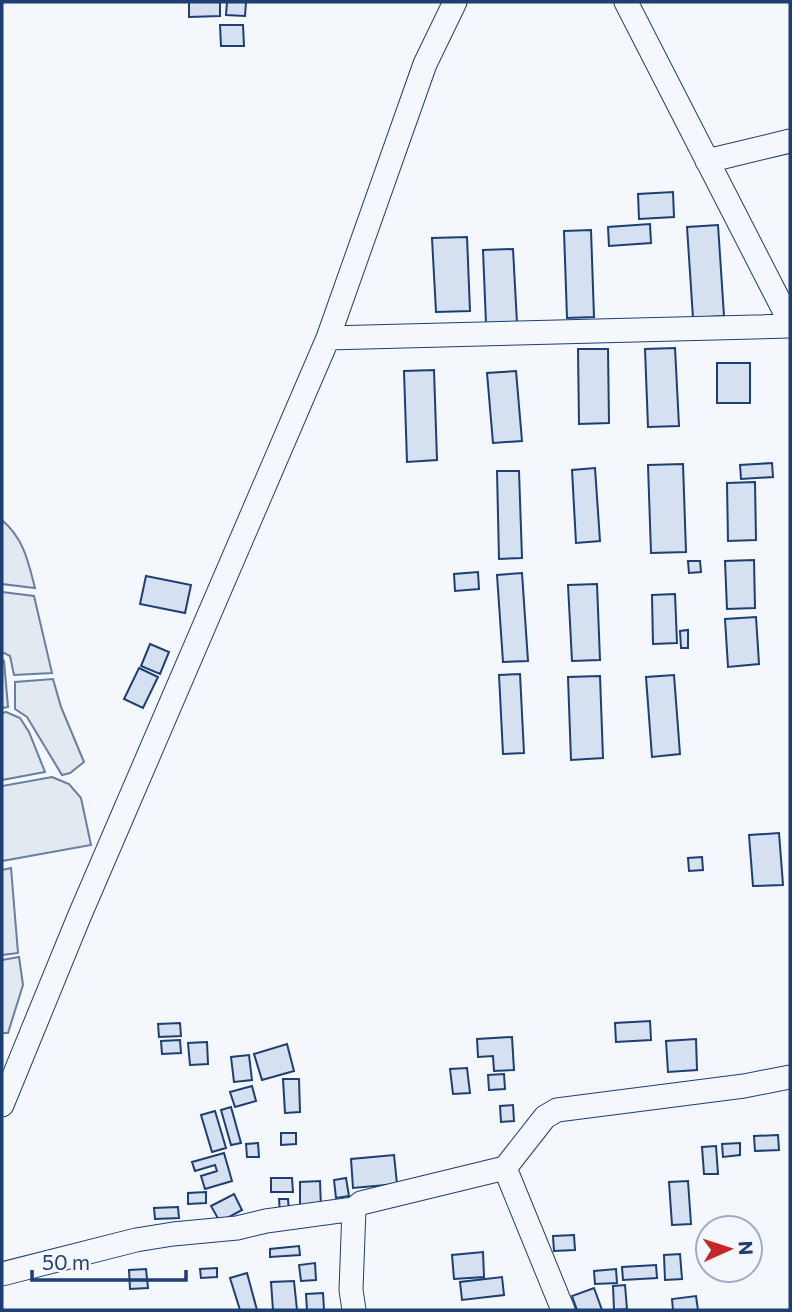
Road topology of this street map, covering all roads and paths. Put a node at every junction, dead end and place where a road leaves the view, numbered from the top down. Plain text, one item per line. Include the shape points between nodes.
1 (455, 2) edge
2 (626, 2) edge
3 (790, 141) edge
4 (707, 160) junction
5 (790, 324) edge
6 (328, 338) junction
7 (790, 1077) edge
8 (2, 1105) edge
9 (505, 1168) junction
10 (354, 1209) junction
11 (2, 1274) edge
12 (354, 1310) edge
13 (562, 1310) edge

1 - 6 street via 425,64
2 - 4 street
3 - 4 street
4 - 5 street
5 - 6 street
6 - 8 street
7 - 9 street via 557,1110 545,1117
9 - 10 street via 361,1203
9 - 13 street
10 - 11 street via 136,1240
10 - 12 street

